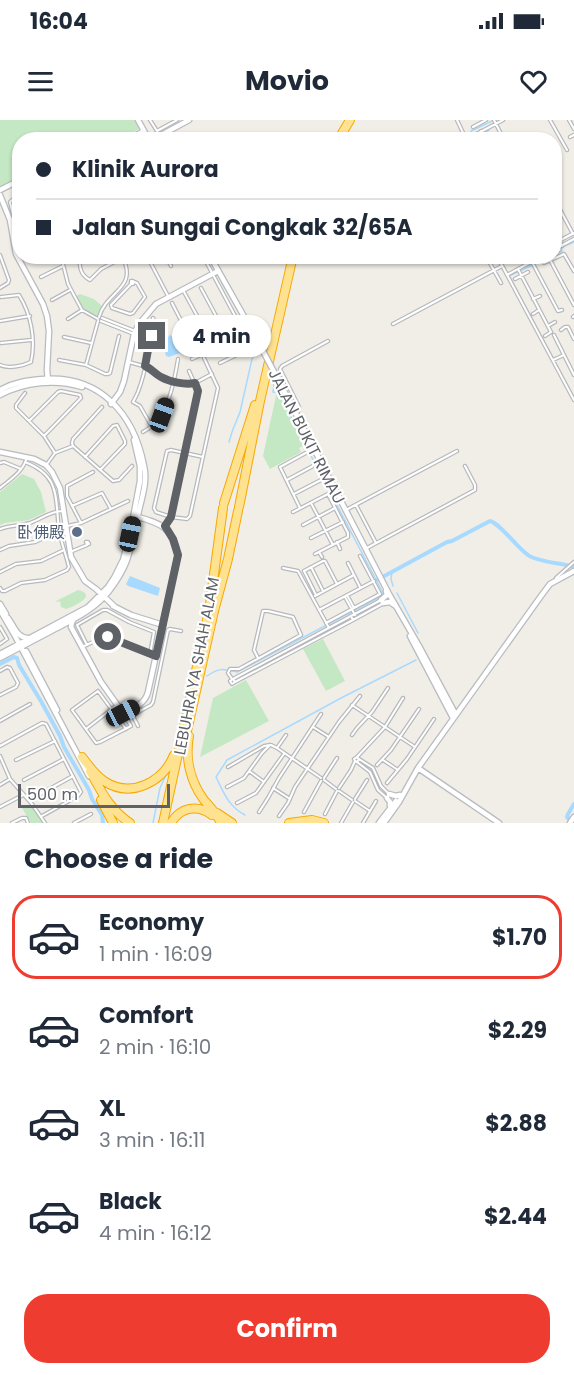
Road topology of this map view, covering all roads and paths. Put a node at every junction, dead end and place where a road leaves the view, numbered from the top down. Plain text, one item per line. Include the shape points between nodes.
1 (138, 120) edge
2 (150, 120) edge
3 (177, 120) edge
4 (189, 120) edge
5 (476, 120) edge
6 (486, 120) edge
7 (503, 120) edge
8 (569, 120) edge
9 (495, 122) edge
10 (478, 124) junction
11 (473, 127) dead end
12 (574, 129) edge
13 (144, 131) edge
14 (166, 132) edge
15 (482, 132) edge
16 (562, 140) edge
17 (567, 150) dead end
18 (0, 195) edge
19 (12, 200) edge
20 (562, 212) edge
21 (12, 218) joint
22 (574, 233) edge
23 (574, 239) edge
24 (562, 246) edge
25 (0, 255) edge
26 (562, 255) edge
27 (1, 262) edge
28 (21, 264) edge
29 (81, 264) edge
30 (110, 264) edge
31 (125, 264) edge
32 (151, 264) edge
33 (209, 264) edge
34 (212, 264) edge
35 (286, 264) edge
36 (291, 264) edge
37 (490, 264) edge
38 (531, 264) edge
39 (533, 264) edge
40 (552, 264) edge
41 (63, 266) joint
42 (502, 266) joint
43 (494, 270) junction
44 (574, 271) edge
45 (215, 272) junction
46 (519, 272) junction
47 (528, 272) dead end
48 (507, 275) junction
49 (41, 278) dead end
50 (514, 279) dead end
51 (125, 281) junction
52 (131, 283) junction
53 (501, 283) dead end
54 (0, 288) edge
55 (201, 288) dead end
56 (528, 289) junction
57 (70, 290) junction
58 (183, 290) junction
59 (523, 291) dead end
60 (540, 296) dead end
61 (1, 297) edge
62 (169, 298) junction
63 (533, 299) junction
64 (52, 300) dead end
65 (172, 303) dead end
66 (574, 305) edge
67 (82, 310) junction
68 (539, 310) junction
69 (562, 310) dead end
70 (533, 314) dead end
71 (30, 316) junction
72 (153, 318) dead end
73 (68, 319) dead end
74 (99, 319) junction
75 (237, 320) junction
76 (0, 321) edge
77 (545, 321) junction
78 (555, 322) dead end
79 (540, 323) dead end
80 (393, 324) dead end
81 (548, 326) junction
82 (222, 327) junction
83 (561, 330) dead end
84 (135, 332) junction
85 (573, 332) edge
86 (207, 334) junction
87 (245, 334) junction
88 (554, 335) dead end
89 (119, 336) dead end
90 (545, 336) dead end
91 (64, 337) dead end
92 (32, 339) junction
93 (574, 339) edge
94 (328, 341) dead end
95 (1, 343) edge
96 (92, 343) junction
97 (564, 355) junction
98 (204, 358) dead end
99 (178, 359) dead end
100 (192, 359) dead end
101 (59, 360) dead end
102 (553, 360) junction
103 (128, 362) junction
104 (220, 363) dead end
105 (0, 365) edge
106 (86, 365) junction
107 (145, 366) junction
108 (47, 370) junction
109 (189, 371) dead end
110 (212, 374) junction
111 (574, 375) edge
112 (39, 380) junction
113 (51, 380) junction
114 (174, 382) junction
115 (195, 383) junction
116 (81, 385) junction
117 (0, 390) edge
118 (25, 393) dead end
119 (0, 395) edge
120 (574, 399) edge
121 (113, 401) junction
122 (102, 407) dead end
123 (297, 414) junction
124 (29, 421) junction
125 (152, 427) junction
126 (143, 432) dead end
127 (44, 436) junction
128 (73, 446) junction
129 (313, 449) junction
130 (457, 451) dead end
131 (0, 452) edge
132 (185, 452) junction
133 (55, 453) junction
134 (85, 456) junction
135 (203, 457) junction
136 (26, 460) junction
137 (0, 463) edge
138 (46, 465) junction
139 (132, 466) dead end
140 (313, 466) dead end
141 (465, 466) dead end
142 (21, 469) junction
143 (100, 470) junction
144 (93, 472) dead end
145 (321, 480) dead end
146 (286, 481) junction
147 (0, 488) edge
148 (293, 495) junction
149 (128, 501) dead end
150 (311, 503) junction
151 (356, 505) junction
152 (72, 506) junction
153 (140, 507) junction
154 (300, 508) junction
155 (335, 508) junction
156 (111, 509) junction
157 (60, 511) junction
158 (345, 511) junction
159 (293, 512) dead end
160 (136, 516) junction
161 (171, 517) junction
162 (318, 517) junction
163 (146, 519) junction
164 (343, 522) junction
165 (81, 523) junction
166 (136, 524) junction
167 (303, 525) dead end
168 (65, 526) junction
169 (165, 526) junction
170 (0, 529) edge
171 (59, 531) junction
172 (326, 531) junction
173 (311, 538) dead end
174 (337, 542) junction
175 (376, 543) junction
176 (87, 544) dead end
177 (333, 544) junction
178 (340, 549) dead end
179 (365, 549) junction
180 (0, 550) edge
181 (64, 550) junction
182 (70, 552) junction
183 (319, 552) junction
184 (315, 554) dead end
185 (360, 556) dead end
186 (323, 559) junction
187 (348, 563) dead end
188 (573, 563) edge
189 (311, 567) junction
190 (283, 568) dead end
191 (574, 571) edge
192 (0, 572) edge
193 (354, 575) junction
194 (374, 581) junction
195 (552, 583) junction
196 (337, 584) junction
197 (109, 588) junction
198 (361, 588) junction
199 (1, 589) edge
200 (386, 589) junction
201 (95, 590) junction
202 (323, 591) junction
203 (316, 595) junction
204 (102, 596) junction
205 (346, 596) junction
206 (312, 597) junction
207 (391, 597) junction
208 (382, 602) junction
209 (0, 604) edge
210 (94, 604) junction
211 (112, 604) junction
212 (0, 610) edge
213 (320, 610) junction
214 (398, 610) junction
215 (353, 614) junction
216 (8, 618) junction
217 (74, 619) junction
218 (163, 625) junction
219 (61, 626) junction
220 (0, 627) edge
221 (328, 627) junction
222 (182, 631) dead end
223 (43, 635) junction
224 (15, 636) junction
225 (32, 638) junction
226 (0, 644) edge
227 (21, 645) junction
228 (84, 646) junction
229 (9, 651) junction
230 (26, 654) junction
231 (150, 654) junction
232 (0, 656) edge
233 (258, 658) junction
234 (157, 660) junction
235 (89, 663) junction
236 (0, 671) edge
237 (388, 688) dead end
238 (148, 692) junction
239 (155, 693) junction
240 (0, 695) edge
241 (360, 696) dead end
242 (403, 698) dead end
243 (465, 702) junction
244 (30, 704) dead end
245 (352, 705) junction
246 (449, 706) junction
247 (114, 707) junction
248 (139, 708) junction
249 (419, 709) dead end
250 (123, 713) junction
251 (192, 713) junction
252 (321, 714) dead end
253 (369, 716) junction
254 (455, 717) junction
255 (434, 719) dead end
256 (0, 721) edge
257 (450, 724) junction
258 (138, 726) dead end
259 (313, 727) junction
260 (385, 727) junction
261 (86, 729) junction
262 (126, 729) junction
263 (182, 731) junction
264 (286, 735) dead end
265 (352, 735) dead end
266 (329, 737) junction
267 (400, 737) junction
268 (55, 741) junction
269 (270, 745) junction
270 (0, 746) edge
271 (415, 747) junction
272 (260, 748) junction
273 (277, 748) junction
274 (262, 753) junction
275 (284, 754) junction
276 (0, 756) edge
277 (82, 757) junction
278 (337, 758) dead end
279 (64, 759) junction
280 (292, 759) junction
281 (382, 759) junction
282 (16, 760) dead end
283 (357, 760) junction
284 (377, 765) dead end
285 (228, 767) dead end
286 (418, 768) junction
287 (307, 769) junction
288 (398, 770) junction
289 (249, 771) junction
290 (73, 776) junction
291 (10, 779) junction
292 (323, 779) junction
293 (24, 780) dead end
294 (367, 780) dead end
295 (264, 782) junction
296 (387, 783) dead end
297 (0, 785) edge
298 (227, 787) dead end
299 (273, 788) junction
300 (338, 790) junction
301 (99, 794) junction
302 (23, 795) junction
303 (388, 796) junction
304 (35, 797) dead end
305 (290, 799) junction
306 (398, 799) junction
307 (354, 801) junction
308 (375, 801) dead end
309 (237, 803) dead end
310 (209, 806) junction
311 (0, 807) edge
312 (389, 808) junction
313 (370, 811) junction
314 (259, 812) dead end
315 (304, 812) dead end
316 (91, 814) dead end
317 (325, 814) dead end
318 (42, 816) junction
319 (279, 816) dead end
320 (574, 817) edge
321 (12, 823) edge
322 (28, 823) edge
323 (45, 823) edge
324 (74, 823) edge
325 (113, 823) edge
326 (125, 823) edge
327 (130, 823) edge
328 (167, 823) edge
329 (220, 823) edge
330 (232, 823) edge
331 (289, 823) edge
332 (307, 823) edge
333 (315, 823) edge
334 (324, 823) edge
335 (341, 823) edge
336 (363, 823) edge
337 (379, 823) edge
338 (384, 823) edge
339 (499, 823) edge
340 (570, 823) edge

1 - 13 street
2 - 3 street via 157,131
4 - 14 street
5 - 10 street
6 - 10 street
7 - 9 street
8 - 12 street
9 - 15 street
10 - 11 street
16 - 17 street
18 - 21 street
19 - 21 street
20 - 22 street
23 - 24 street
25 - 27 street
26 - 44 street
27 - 54 street via 9,281
28 - 108 street via 47,316
29 - 30 street via 84,277 90,280
31 - 51 street via 128,272
32 - 62 street
33 - 45 street
34 - 45 street, JALAN BUKIT RIMAU
35 - 263 highway, LEBUHRAYA SHAH ALAM via 256,401 224,506 209,611
36 - 251 highway, LEBUHRAYA SHAH ALAM
37 - 43 street
38 - 46 street
39 - 69 street via 558,311
40 - 66 street
41 - 49 street
41 - 57 street
42 - 43 street
42 - 48 street
43 - 53 street
43 - 80 street
45 - 58 street
45 - 75 street
45 - 123 street, JALAN BUKIT RIMAU, bridge
46 - 47 street
46 - 48 street
46 - 50 street
46 - 56 street
48 - 102 street
51 - 52 street
51 - 74 street via 104,304
52 - 52 street via 137,283 145,297 133,313 112,308
55 - 82 street
56 - 59 street
56 - 63 street
57 - 64 street
57 - 67 street
58 - 62 street
58 - 86 street
60 - 63 street
61 - 71 street via 19,295
62 - 84 street via 156,304
63 - 68 street
65 - 86 street via 190,338
67 - 73 street
67 - 74 street
68 - 70 street
68 - 77 street
71 - 76 street
71 - 92 street
72 - 107 street via 157,326
74 - 84 street
74 - 96 street
75 - 82 street
75 - 87 street
77 - 79 street
77 - 81 street
78 - 81 street
81 - 90 street via 551,332
82 - 86 street
83 - 85 street via 567,327
84 - 103 street
85 - 93 street
87 - 100 street
87 - 104 street via 245,351
88 - 97 street
89 - 106 street via 110,374
91 - 96 street
92 - 95 street
92 - 105 street via 30,362
94 - 123 street via 280,369 299,407
96 - 106 street
97 - 102 street
97 - 111 street
98 - 110 street
99 - 114 street
101 - 106 street
102 - 120 street
103 - 107 street
103 - 121 street
107 - 114 street
107 - 125 street via 133,402
108 - 112 street
108 - 113 street
109 - 115 street
110 - 115 street
110 - 135 street via 218,388
112 - 113 street
112 - 117 street via 18,382
113 - 116 street
113 - 119 street
114 - 115 street
114 - 125 street via 162,415
115 - 132 street via 198,391
116 - 121 street
116 - 121 street
118 - 124 street via 16,409
121 - 153 street via 132,428 144,466
121 - 160 street via 130,430 140,466
122 - 128 street via 73,439
123 - 129 street, JALAN BUKIT RIMAU
124 - 127 street
124 - 127 street via 58,392 80,395
125 - 126 street
127 - 133 street
128 - 133 street
128 - 134 street
129 - 146 street via 281,466
129 - 158 street, JALAN BUKIT RIMAU
130 - 151 street
131 - 136 street
132 - 135 street
132 - 161 street
132 - 161 street via 167,451 158,489 154,510
133 - 138 street
134 - 143 street
134 - 143 street via 117,425 125,444
135 - 161 street via 190,516
136 - 138 street
136 - 142 street
136 - 157 street via 48,476
137 - 142 street
138 - 157 street via 59,484
139 - 143 street via 113,481
140 - 146 street
141 - 175 street via 476,489
142 - 147 street
144 - 152 street via 67,486
145 - 148 street
146 - 148 street
148 - 154 street
149 - 156 street
150 - 154 street
150 - 155 street via 328,494
150 - 162 street
151 - 158 street
151 - 175 street
152 - 156 street via 102,493
152 - 165 street
153 - 160 street
153 - 163 street
154 - 159 street
155 - 162 street
155 - 164 street
156 - 165 street
157 - 168 street
157 - 170 street
157 - 171 street
158 - 179 street, JALAN BUKIT RIMAU
160 - 163 street
160 - 166 street
160 - 197 street via 123,560
161 - 169 street
162 - 167 street
162 - 172 street
163 - 166 street
163 - 169 street
164 - 172 street
164 - 174 street via 349,535
165 - 168 street
166 - 197 street via 127,561
168 - 182 street
169 - 218 street via 178,555
171 - 180 street via 35,542
171 - 181 street
172 - 173 street
172 - 177 street
174 - 177 street
174 - 178 street
175 - 179 street
176 - 182 street
177 - 183 street
179 - 200 street, JALAN BUKIT RIMAU
181 - 192 street
181 - 199 street via 67,570 45,580
182 - 201 street via 85,583
183 - 184 street
183 - 186 street
185 - 194 street
186 - 189 street
186 - 196 street
187 - 193 street
188 - 195 street
189 - 202 street
189 - 203 street via 304,571
190 - 206 street via 298,571
191 - 195 street
193 - 196 street
193 - 198 street
194 - 198 street
194 - 215 street via 380,594
195 - 243 street
196 - 202 street
197 - 201 street
197 - 204 street
197 - 211 street
198 - 205 street
200 - 207 street, JALAN BUKIT RIMAU
200 - 208 street
201 - 204 street
201 - 210 street
202 - 203 street
203 - 206 street
204 - 210 street
204 - 211 street
205 - 213 street
205 - 215 street
206 - 213 street
207 - 208 street
207 - 214 street, JALAN BUKIT RIMAU
208 - 214 street via 392,602
208 - 215 street
209 - 216 street
210 - 211 street
210 - 217 street
210 - 225 street
211 - 218 street
212 - 224 street
213 - 221 street
214 - 246 street, JALAN BUKIT RIMAU
215 - 221 street
215 - 221 street
216 - 225 street via 21,637
216 - 227 street
217 - 219 street
217 - 228 street via 71,627
218 - 234 street
219 - 223 street
219 - 235 street via 70,629
220 - 226 street via 6,637
221 - 233 street via 233,680 231,669 238,670
222 - 234 street via 168,630
223 - 227 street
223 - 230 street via 29,645
224 - 227 street
224 - 229 street
225 - 227 street
227 - 229 street
227 - 230 street
228 - 231 street via 106,636
228 - 231 street via 77,625 107,610 154,632
228 - 235 street
229 - 230 street
229 - 232 street
230 - 277 street
230 - 301 street
231 - 234 street
233 - 233 street via 301,635 293,617 263,611 254,651
234 - 238 street
234 - 239 street
235 - 247 street
236 - 240 street via 10,668 18,683
237 - 253 street
238 - 239 street
238 - 248 street
239 - 248 street via 151,705
241 - 245 street
242 - 260 street
243 - 246 street via 457,708
243 - 254 street
244 - 256 street
245 - 253 street
245 - 266 street
246 - 254 street, JALAN BUKIT RIMAU
246 - 257 street
247 - 250 street
247 - 261 street
247 - 261 street via 98,691 72,710
247 - 262 street
248 - 250 street
248 - 258 street via 133,716
249 - 267 street
250 - 262 street via 131,726
251 - 310 highway via 187,746 189,767
251 - 328 highway, LEBUHRAYA SHAH ALAM
252 - 259 street
253 - 260 street
253 - 265 street
254 - 257 street
255 - 271 street
257 - 286 street
259 - 266 street
259 - 280 street
260 - 267 street
260 - 283 street
261 - 262 street via 96,743
263 - 277 highway via 164,772 139,787 122,788 107,783
263 - 328 highway, LEBUHRAYA SHAH ALAM
264 - 273 street
266 - 287 street
267 - 271 street
267 - 281 street
268 - 270 street via 42,723
268 - 279 street
268 - 282 street
269 - 272 street
269 - 273 street
269 - 274 street
271 - 288 street
272 - 274 street
272 - 285 street
273 - 275 street
274 - 289 street
275 - 280 street
275 - 295 street
276 - 291 street
277 - 327 highway via 108,803
278 - 292 street
279 - 290 street
279 - 293 street
280 - 287 street
280 - 299 street
281 - 284 street
281 - 288 street
283 - 300 street
283 - 303 street via 370,772 378,790
286 - 306 street
286 - 339 street
287 - 292 street
287 - 305 street
288 - 296 street
289 - 295 street
289 - 298 street
290 - 304 street
290 - 318 street via 80,795
291 - 297 street
291 - 302 street
292 - 300 street
292 - 315 street
294 - 307 street
295 - 309 street via 256,793
299 - 305 street
299 - 314 street
300 - 307 street
300 - 317 street
301 - 325 highway
301 - 326 highway
302 - 311 street
302 - 318 street
303 - 306 street
303 - 306 street
303 - 312 street
305 - 319 street
306 - 312 street
306 - 338 street
307 - 313 street
307 - 335 street
308 - 313 street
310 - 329 highway
310 - 330 highway
312 - 337 street
313 - 336 street
316 - 324 street
318 - 323 street
320 - 340 street
321 - 322 street via 26,818
328 - 329 highway via 180,812 196,808
331 - 334 highway
332 - 333 highway

